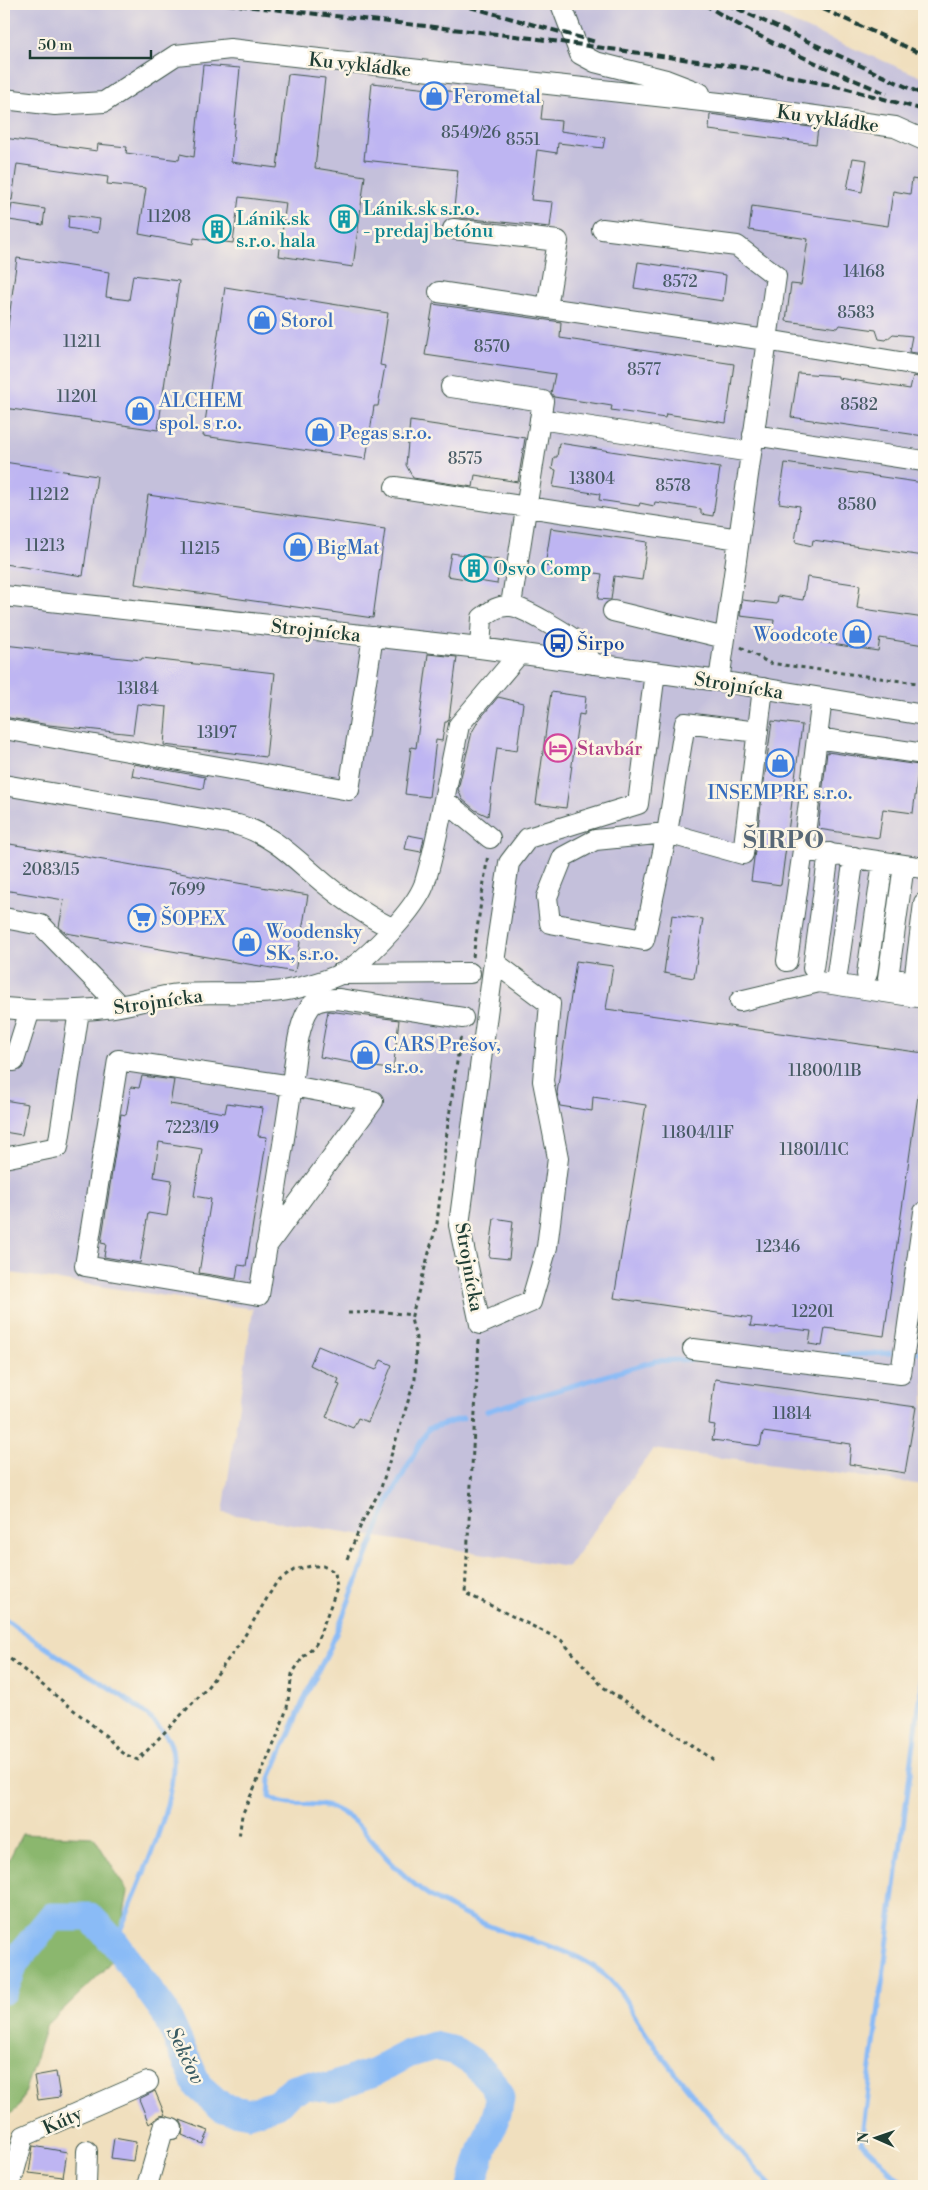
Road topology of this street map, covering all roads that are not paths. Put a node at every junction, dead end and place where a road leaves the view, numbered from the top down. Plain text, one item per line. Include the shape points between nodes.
1 (561, 4) edge
2 (4, 100) edge
3 (728, 104) junction
4 (924, 140) edge
5 (453, 229) dead end
6 (602, 229) dead end
7 (439, 292) dead end
8 (547, 308) junction
9 (766, 340) junction
10 (924, 366) edge
11 (451, 387) dead end
12 (540, 419) junction
13 (752, 443) junction
14 (924, 461) edge
15 (395, 487) dead end
16 (526, 507) junction
17 (739, 539) junction
18 (4, 596) edge
19 (511, 605) junction
20 (613, 611) dead end
21 (373, 636) junction
22 (725, 638) junction
23 (480, 648) junction
24 (519, 654) junction
25 (593, 664) junction
26 (656, 672) junction
27 (719, 681) junction
28 (763, 688) junction
29 (822, 698) junction
30 (924, 716) edge
31 (4, 729) edge
32 (758, 732) junction
33 (817, 738) junction
34 (924, 754) edge
35 (4, 785) edge
36 (444, 800) junction
37 (667, 832) junction
38 (490, 838) road end
39 (803, 850) junction
40 (829, 854) junction
41 (854, 857) junction
42 (883, 862) junction
43 (904, 865) junction
44 (924, 868) edge
45 (924, 904) edge
46 (4, 918) edge
47 (392, 928) junction
48 (787, 961) dead end
49 (494, 962) junction
50 (813, 968) dead end
51 (470, 973) road end
52 (339, 974) junction
53 (837, 974) dead end
54 (867, 974) dead end
55 (924, 998) edge
56 (740, 1001) dead end
57 (120, 1006) junction
58 (4, 1008) edge
59 (30, 1010) junction
60 (79, 1011) junction
61 (463, 1018) road end
62 (4, 1060) edge
63 (292, 1086) junction
64 (4, 1158) edge
65 (924, 1212) edge
66 (266, 1247) junction
67 (693, 1349) dead end
68 (148, 2082) dead end
69 (172, 2129) dead end
70 (87, 2150) dead end
71 (10, 2186) edge
72 (86, 2186) edge
73 (147, 2186) edge

1 - 3 street, Ku vykládke via 580,54 595,62 666,80
2 - 3 street, Ku vykládke via 55,105 104,102 176,55 230,50
3 - 4 street, Ku vykládke via 895,127
5 - 8 street via 558,241
6 - 9 street via 737,246 776,276
7 - 8 street
8 - 9 street
9 - 10 street
9 - 13 street
11 - 12 street via 543,401
12 - 13 street
12 - 16 street
13 - 14 street
13 - 17 street
15 - 16 street
16 - 17 street
16 - 19 street
17 - 22 street
18 - 21 street, Strojnícka
19 - 23 street via 496,607 482,618
19 - 25 street via 577,642
20 - 22 street
21 - 23 street, Strojnícka
21 - 31 street via 349,790
22 - 27 street
23 - 24 street, Strojnícka
24 - 25 street, Strojnícka
24 - 36 street, Strojnícka via 460,725
25 - 26 street, Strojnícka
26 - 27 street, Strojnícka
26 - 49 street, Strojnícka via 638,804 528,838 509,862
27 - 28 street, Strojnícka
28 - 29 street, Strojnícka
28 - 32 street
29 - 30 street, Strojnícka
29 - 33 street
32 - 37 street via 685,723
32 - 37 street via 743,854
33 - 34 street
33 - 39 street
35 - 47 street via 254,830 286,851 364,914
36 - 38 street
36 - 47 street, Strojnícka via 424,886
37 - 37 street via 594,840 563,857 547,897 550,923 644,940
39 - 40 street
39 - 48 street
40 - 41 street
40 - 50 street
41 - 42 street
41 - 53 street
42 - 43 street
42 - 54 street
43 - 44 street
43 - 45 street via 888,978 914,982
46 - 57 street via 41,925
47 - 52 street, Strojnícka via 352,967
49 - 49 street, Strojnícka via 459,1225 480,1324 531,1302 547,1247 558,1158 544,1081 550,1004
51 - 52 street
52 - 57 street, Strojnícka via 292,989 177,994
55 - 56 street via 819,982
57 - 60 street, Strojnícka
58 - 59 street, Strojnícka
59 - 60 street, Strojnícka
59 - 62 street via 14,1061
60 - 64 street via 58,1147
61 - 63 street via 325,999 312,1005 303,1020
63 - 66 street
63 - 66 street via 373,1102
63 - 66 street via 118,1060 85,1266 259,1295
65 - 67 street via 900,1374
68 - 71 street, Kúty via 24,2136
69 - 73 street via 164,2127
70 - 72 street

